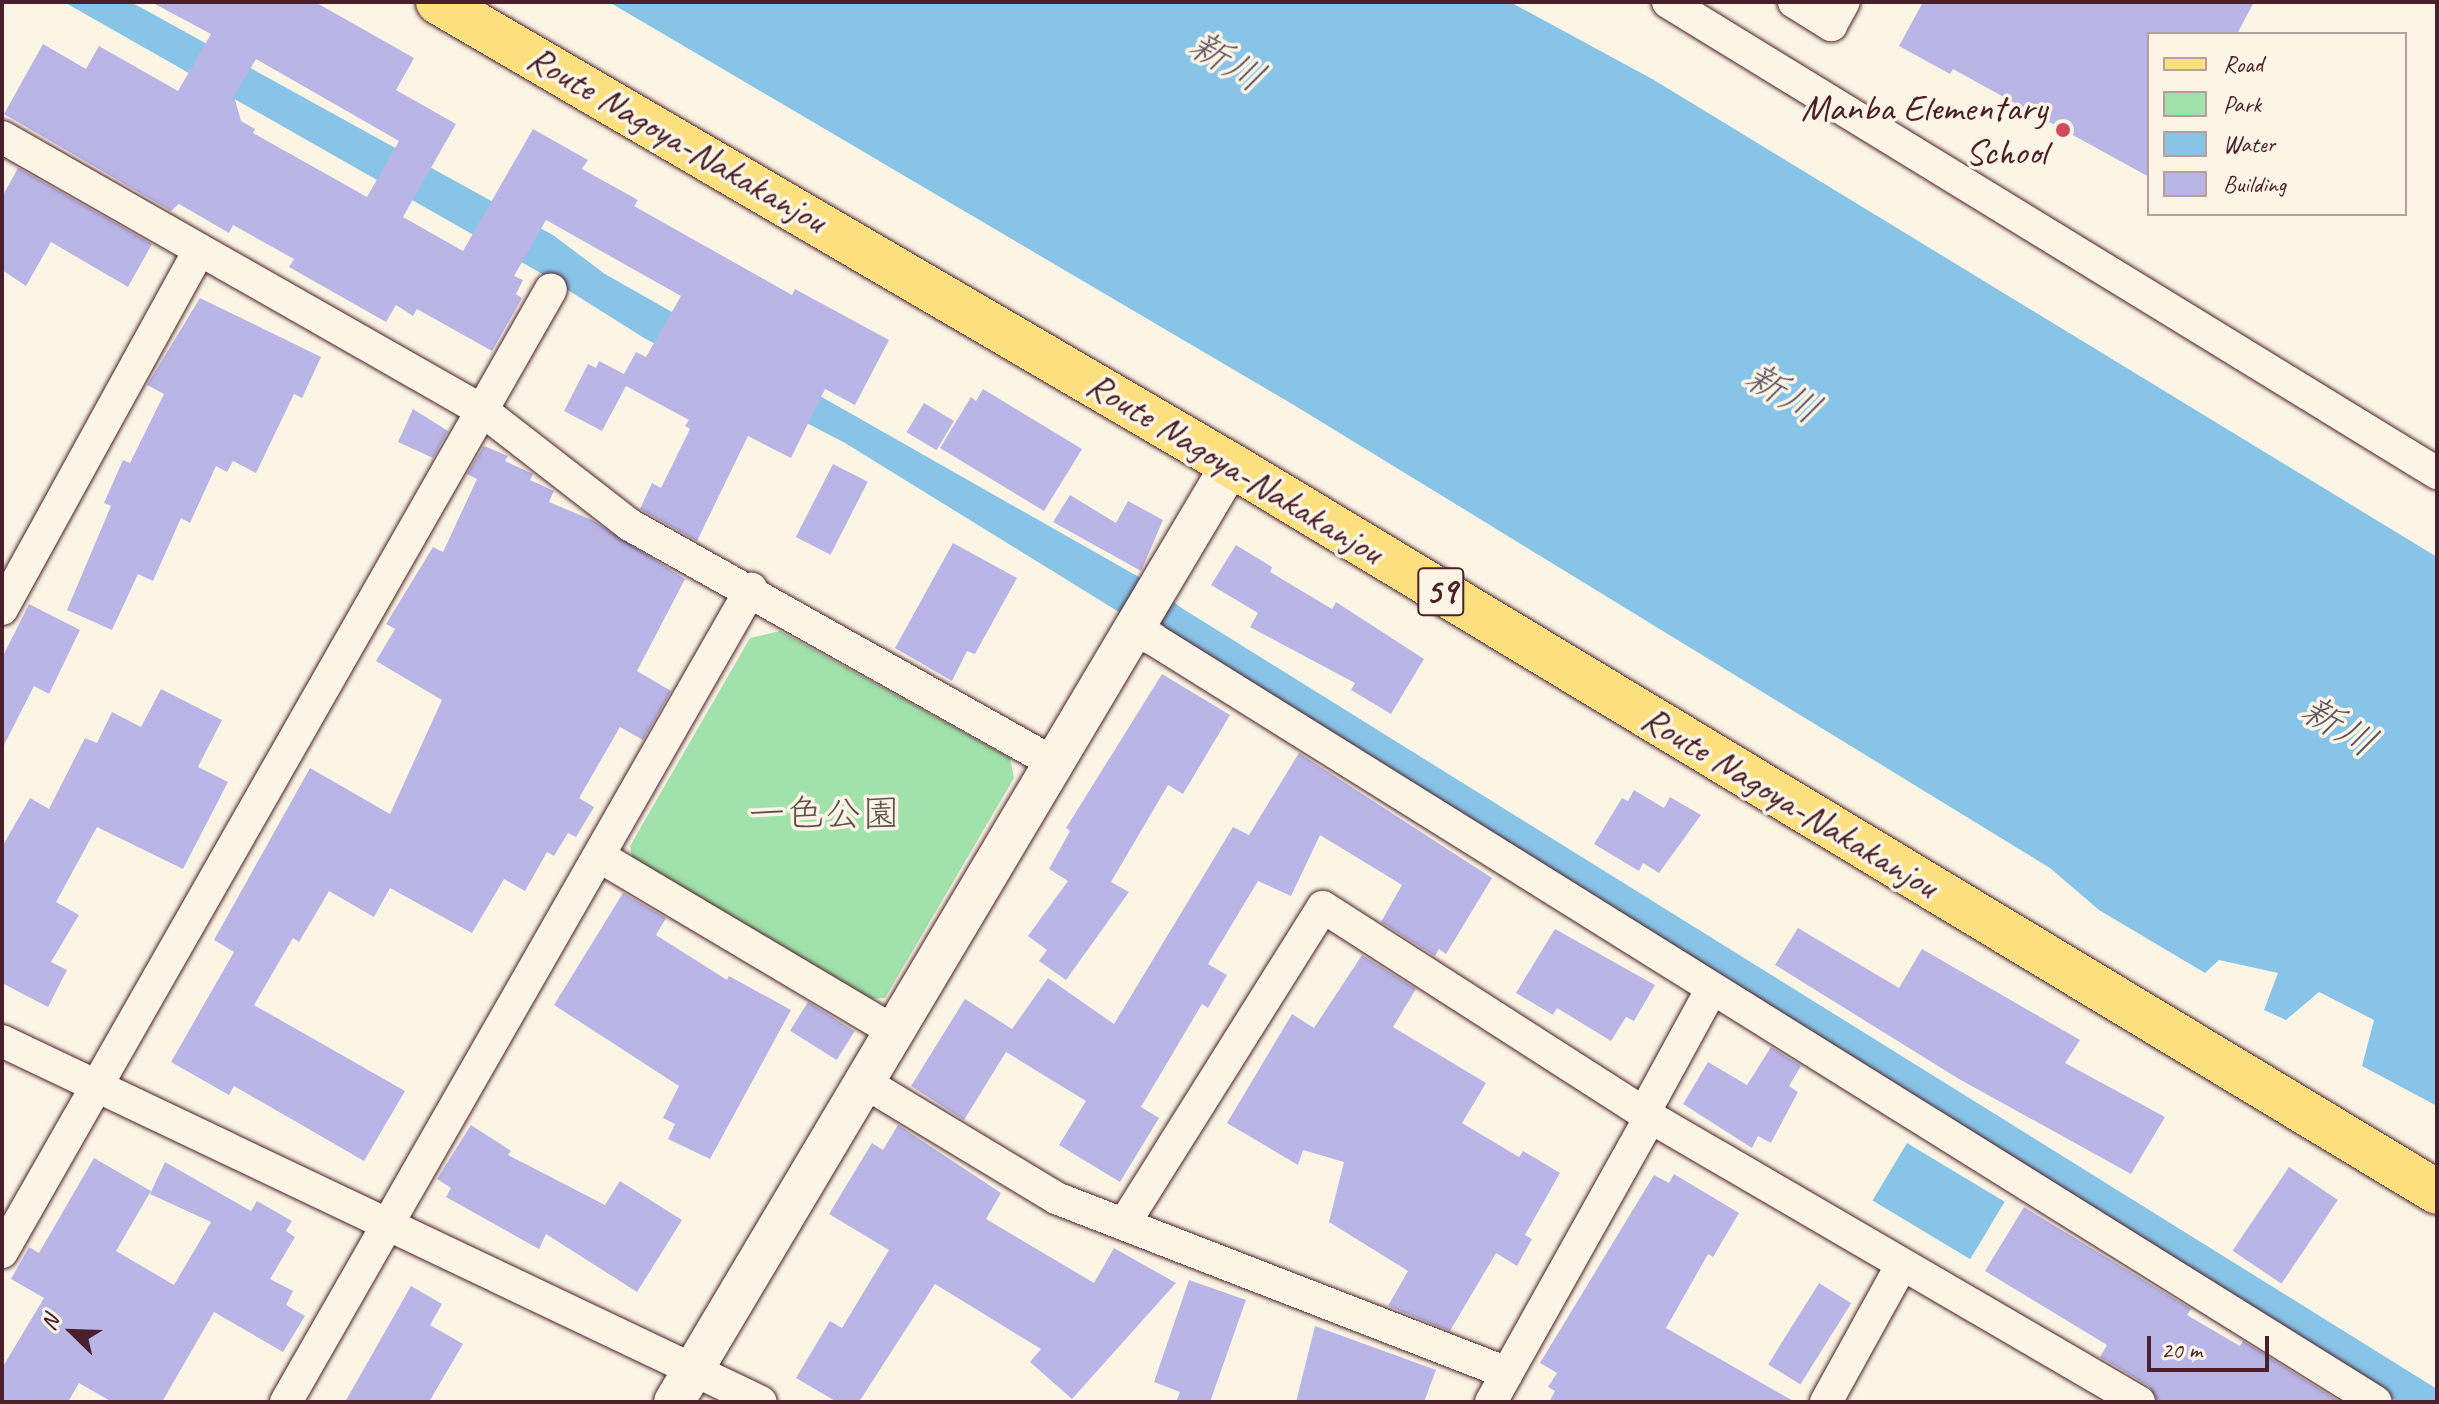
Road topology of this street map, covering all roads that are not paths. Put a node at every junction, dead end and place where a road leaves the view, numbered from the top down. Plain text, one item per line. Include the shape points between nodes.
1 (438, 2) edge
2 (1668, 2) edge
3 (1794, 2) edge
4 (1844, 2) edge
5 (2, 137) edge
6 (199, 250) junction
7 (551, 289) dead end
8 (483, 411) junction
9 (1231, 465) junction
10 (2437, 473) edge
11 (751, 589) junction
12 (2, 609) edge
13 (1132, 632) junction
14 (1054, 763) junction
15 (602, 858) junction
16 (1711, 990) junction
17 (895, 1032) junction
18 (2, 1041) edge
19 (864, 1082) junction
20 (96, 1089) junction
21 (1647, 1115) junction
22 (2437, 1192) edge
23 (388, 1224) junction
24 (1124, 1224) junction
25 (2, 1252) edge
26 (1901, 1266) junction
27 (693, 1368) junction
28 (1507, 1373) junction
29 (286, 1402) edge
30 (674, 1402) edge
31 (761, 1402) edge
32 (1491, 1402) edge
33 (1826, 1402) edge
34 (2139, 1402) edge
35 (2376, 1402) edge

1 - 9 main road, Route Nagoya-Nakakanjou / 59
2 - 10 street
3 - 4 street via 1831,25
5 - 6 street
6 - 8 street
6 - 12 street
7 - 8 street
8 - 11 street via 630,525
8 - 20 street
9 - 13 street
9 - 22 main road, Route Nagoya-Nakakanjou / 59
11 - 14 street
11 - 15 street
13 - 14 street
13 - 16 street via 1153,639
14 - 17 street
15 - 17 street
15 - 23 street
16 - 21 street
16 - 35 street
17 - 19 street
18 - 20 street
19 - 24 street via 1056,1198
19 - 27 street
20 - 23 street
20 - 25 street
21 - 24 street via 1323,907
21 - 26 street
21 - 28 street
23 - 27 street
23 - 29 street
24 - 28 street
26 - 33 street
26 - 34 street
27 - 30 street
27 - 31 street
28 - 32 street

